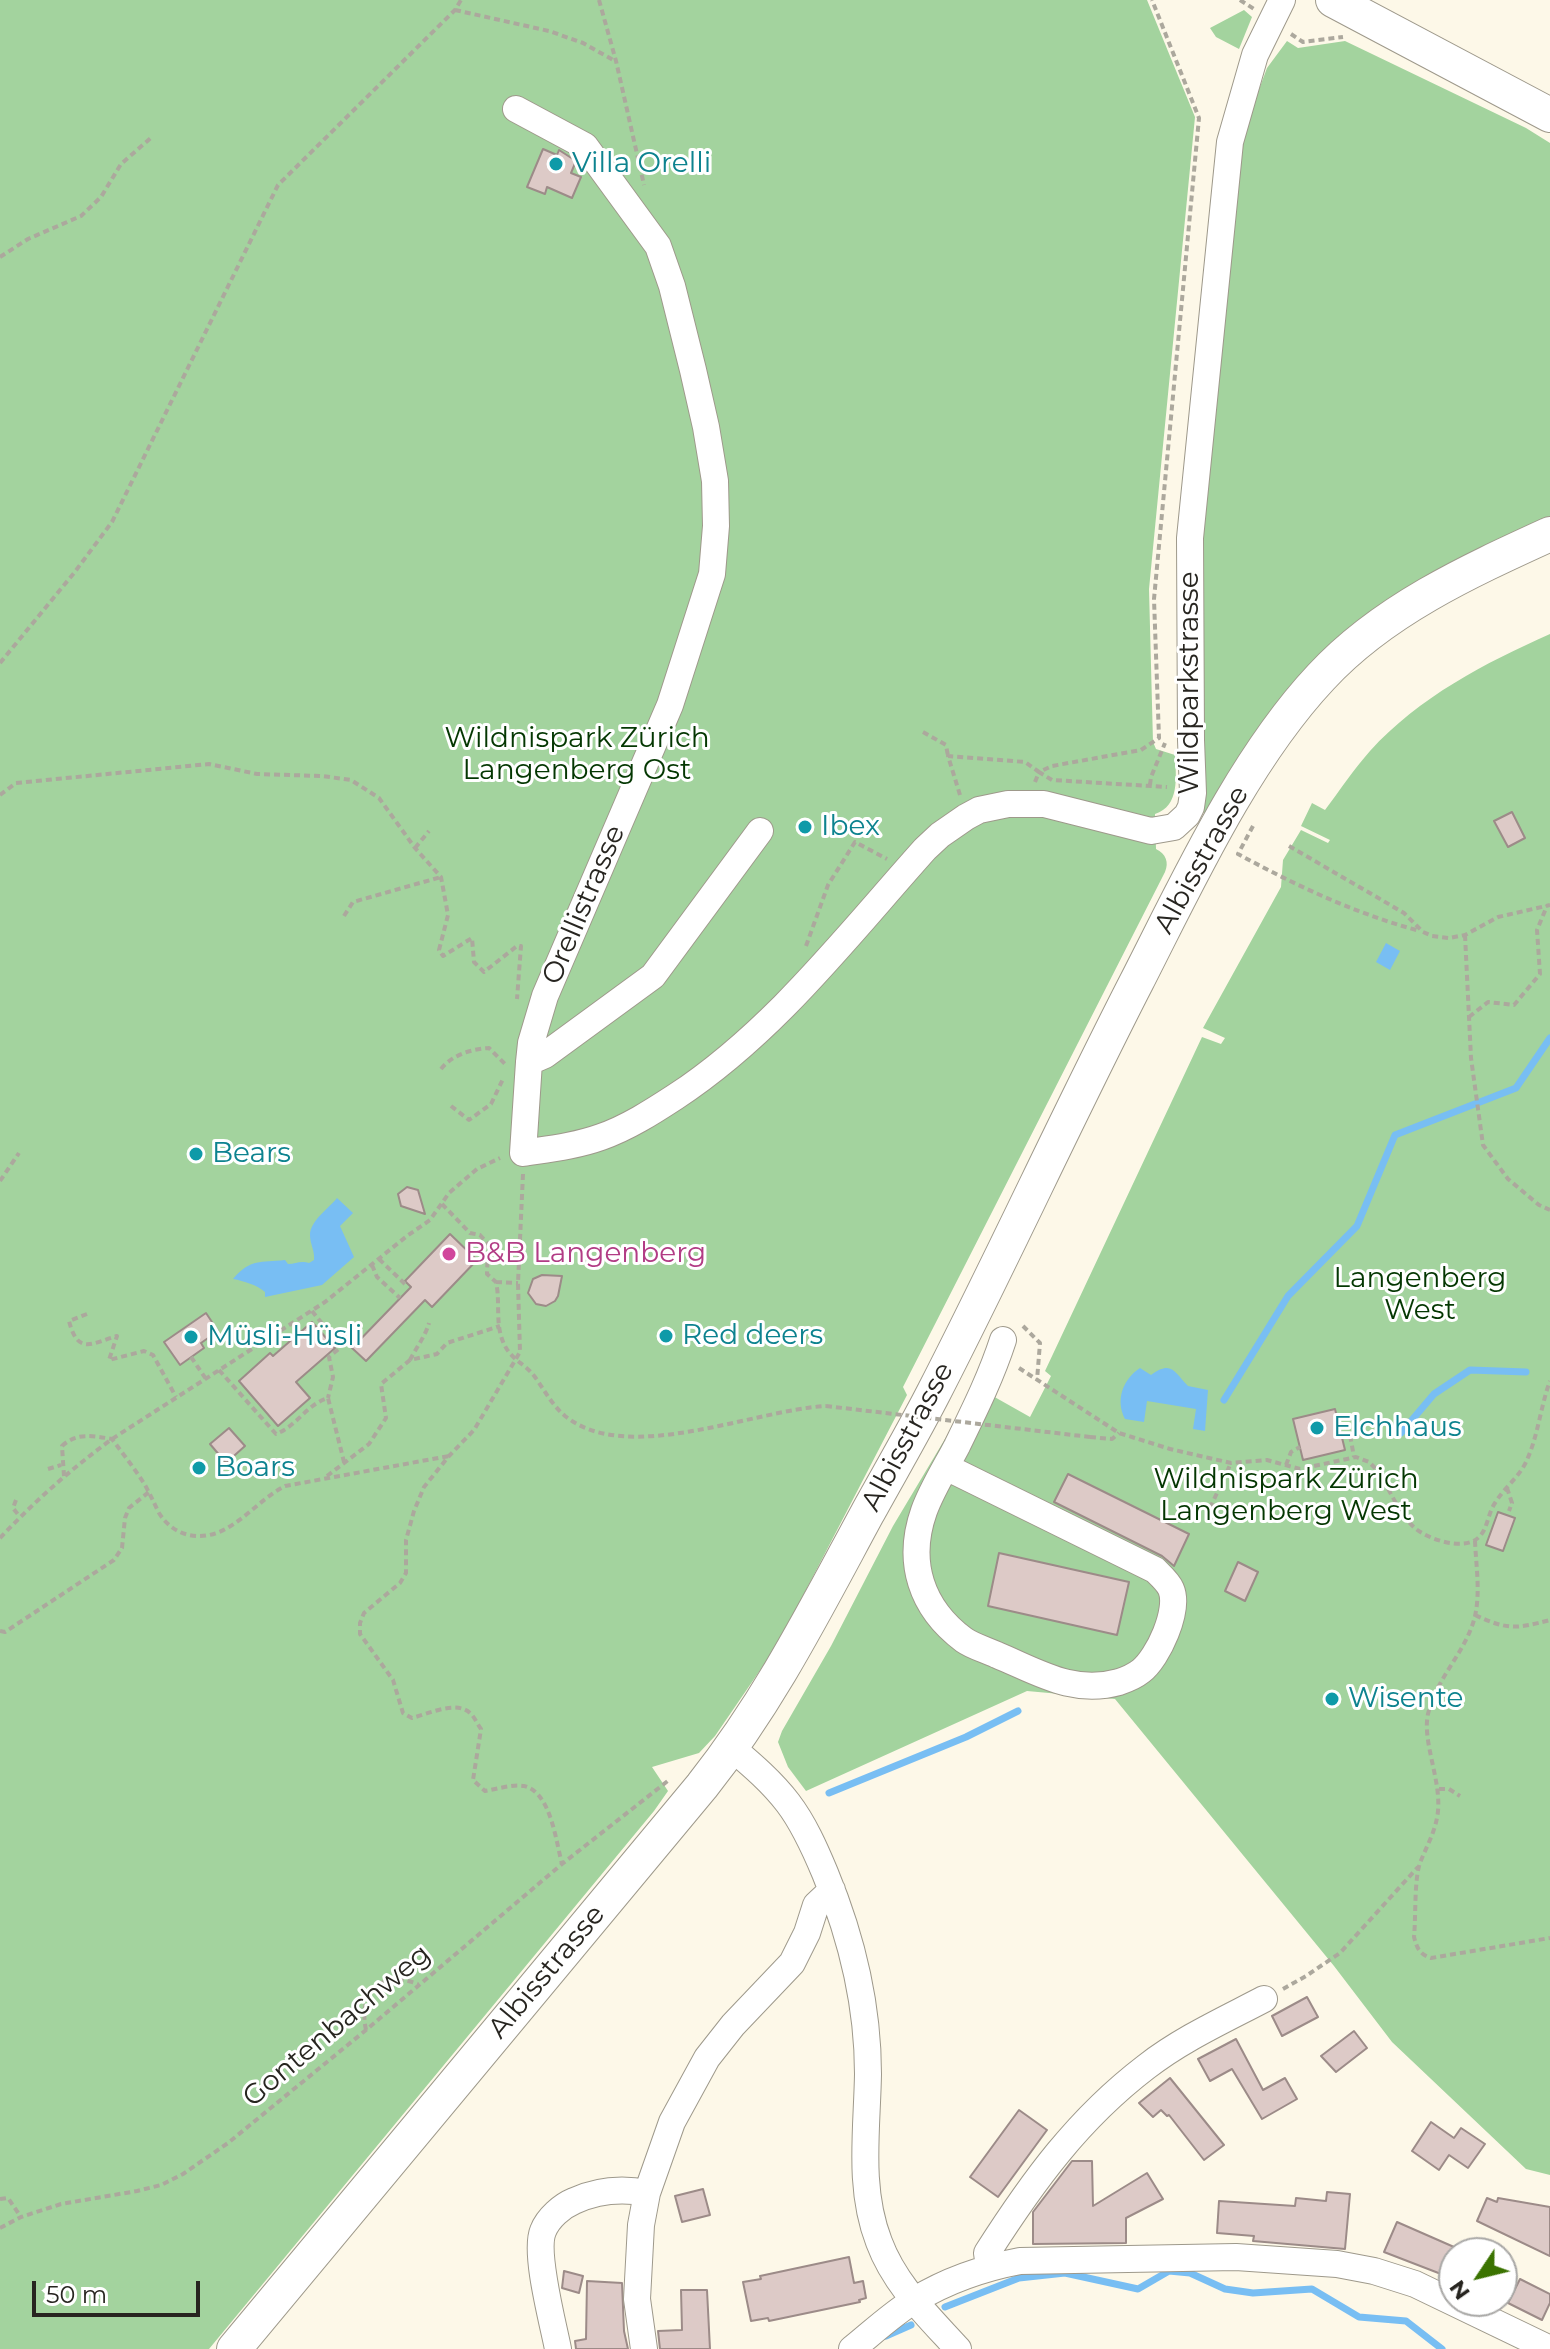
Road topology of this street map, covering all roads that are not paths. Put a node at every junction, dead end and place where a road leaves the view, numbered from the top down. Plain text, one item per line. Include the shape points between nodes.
1 (1282, 0) edge
2 (1333, 0) edge
3 (516, 109) dead end
4 (1550, 115) edge
5 (1550, 534) edge
6 (760, 831) dead end
7 (529, 1062) junction
8 (523, 1153) joint
9 (1013, 1333) road end
10 (946, 1467) junction
11 (732, 1748) junction
12 (832, 1890) junction
13 (1264, 1999) road end
14 (647, 2193) junction
15 (989, 2267) junction
16 (913, 2301) junction
17 (234, 2349) edge
18 (558, 2349) edge
19 (644, 2349) edge
20 (852, 2349) edge
21 (958, 2349) edge
22 (1550, 2349) edge

1 - 8 street, Wildparkstrasse via 1255,55 1230,142 1190,538 1193,793 1187,815 1174,827 1151,831 1044,804 992,807 966,817 940,835 777,1014 731,1055 647,1115 601,1137
2 - 4 main road
3 - 7 street, Orellistrasse via 585,146 658,246 706,427 716,526 712,574 670,705 545,996
5 - 11 main road, Albisstrasse via 1429,594 1368,634 1322,675 1277,731 1194,870 1125,1003 934,1393 802,1637
6 - 7 street via 653,976
7 - 8 street, Orellistrasse
9 - 10 street
10 - 10 street via 924,1510 917,1572 924,1594 948,1626 967,1642 1064,1684 1119,1682 1141,1672 1160,1647 1172,1609 1171,1589 1155,1570
11 - 12 street via 791,1807
11 - 17 main road, Albisstrasse
12 - 14 street via 816,1905 792,1963 707,2058 672,2122
12 - 16 street via 856,1960 867,2029 867,2204 887,2261
13 - 15 street via 1148,2065 1096,2109 1026,2193 987,2253
14 - 18 street via 596,2192 567,2204 542,2232 541,2256
14 - 19 street via 637,2299
15 - 16 street
15 - 22 street via 1020,2261 1236,2257 1337,2264 1415,2284
16 - 20 street
16 - 21 street

